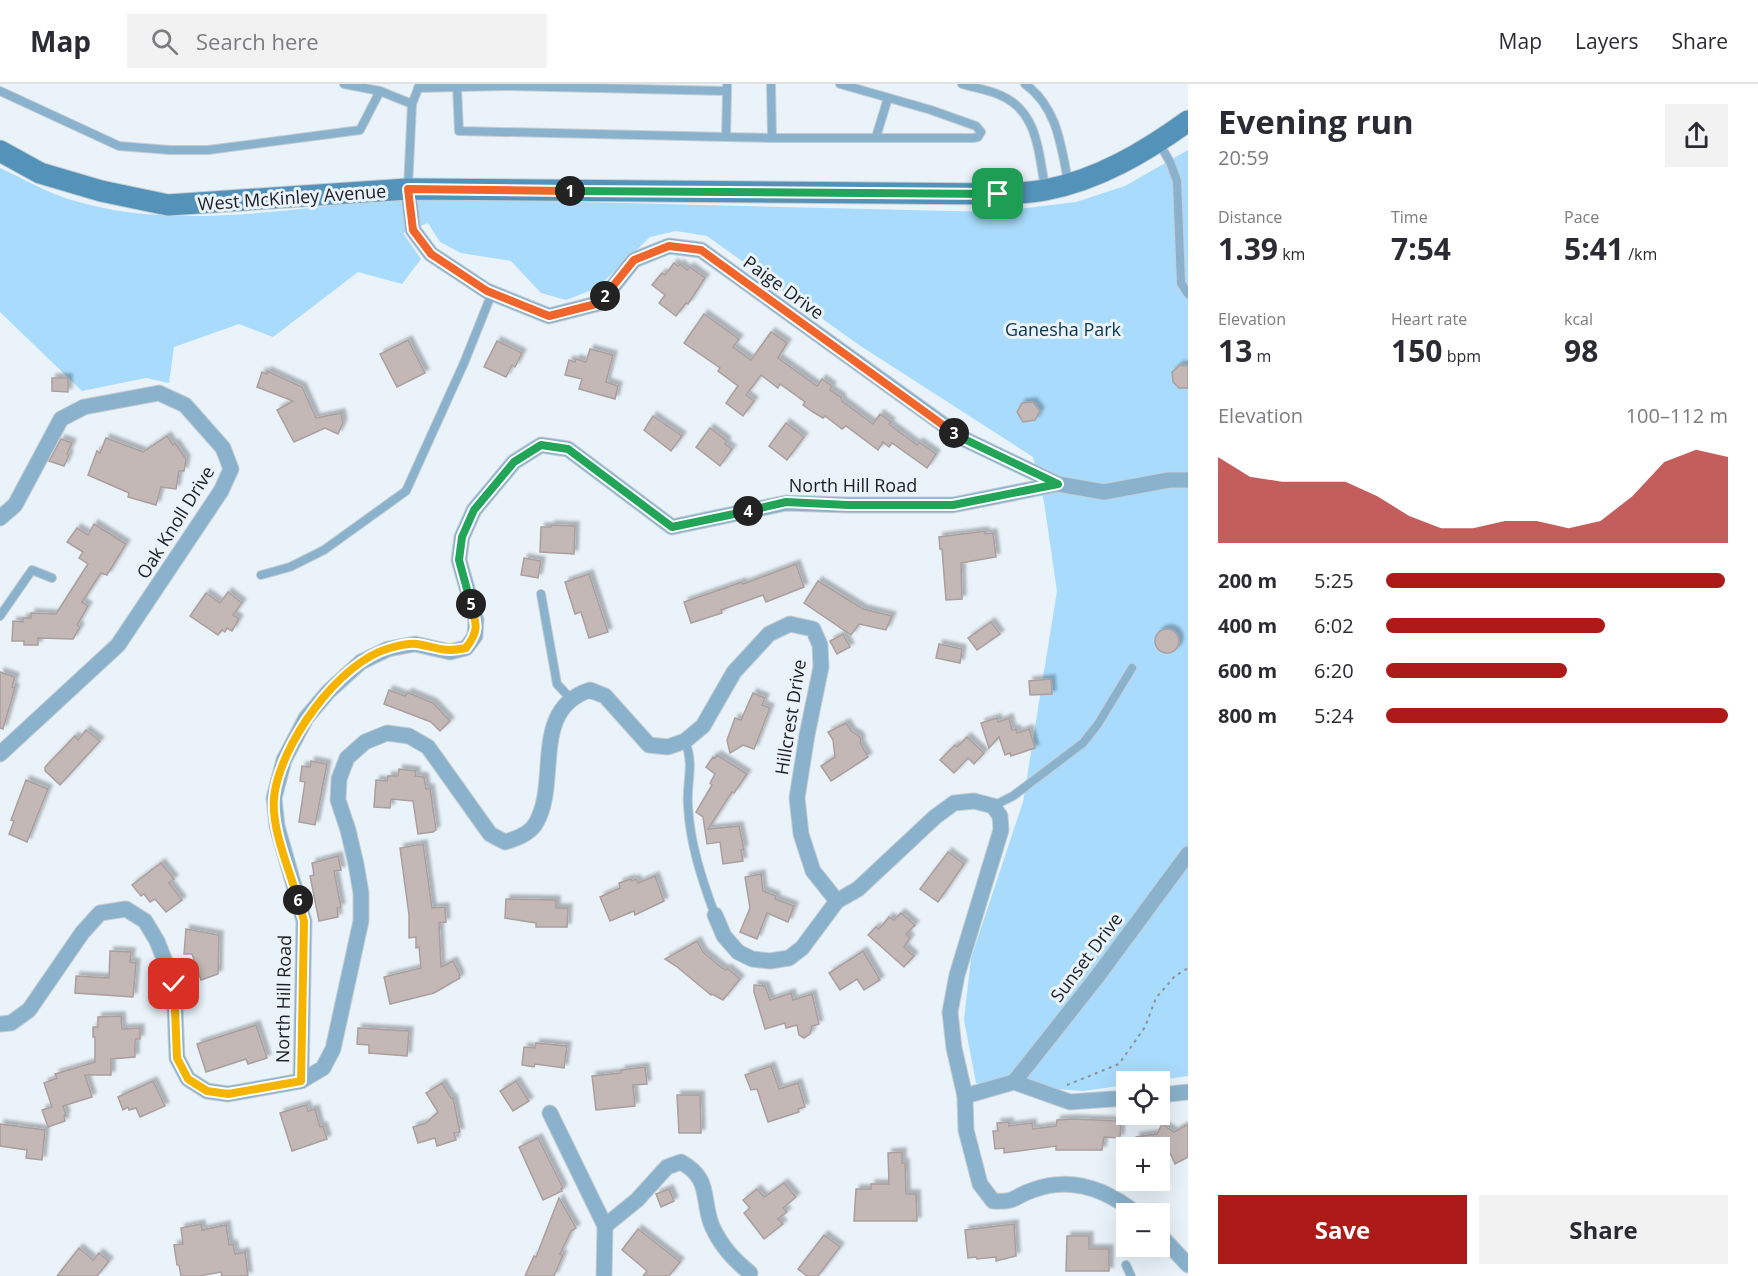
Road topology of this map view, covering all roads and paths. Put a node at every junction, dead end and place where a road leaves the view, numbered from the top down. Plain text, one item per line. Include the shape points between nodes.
1 (344, 84) edge
2 (771, 84) edge
3 (840, 84) edge
4 (962, 84) edge
5 (1025, 84) edge
6 (506, 85) edge
7 (419, 86) edge
8 (457, 87) junction
9 (727, 87) edge
10 (0, 91) edge
11 (380, 91) junction
12 (888, 98) junction
13 (412, 104) junction
14 (1188, 121) edge
15 (726, 137) junction
16 (876, 137) junction
17 (772, 138) junction
18 (1158, 142) junction
19 (0, 151) edge
20 (1068, 183) junction
21 (408, 189) junction
22 (1045, 190) junction
23 (492, 293) junction
24 (1188, 294) edge
25 (1188, 480) edge
26 (1058, 484) junction
27 (0, 518) edge
28 (261, 575) dead end
29 (52, 578) dead end
30 (541, 594) dead end
31 (0, 616) edge
32 (1132, 668) dead end
33 (571, 699) junction
34 (685, 741) junction
35 (0, 754) edge
36 (993, 807) junction
37 (1188, 855) edge
38 (837, 901) junction
39 (715, 915) joint
40 (1188, 968) edge
41 (0, 1024) edge
42 (301, 1081) junction
43 (1014, 1082) junction
44 (1058, 1085) dead end
45 (1188, 1092) edge
46 (1170, 1094) edge
47 (964, 1096) junction
48 (1116, 1099) edge
49 (550, 1113) dead end
50 (1120, 1203) edge
51 (604, 1226) junction
52 (1170, 1245) edge
53 (1126, 1265) dead end
54 (1188, 1265) edge
55 (750, 1273) dead end
56 (604, 1276) edge
57 (1131, 1276) edge

1 - 11 lane
2 - 17 lane
3 - 12 lane
4 - 22 lane via 1003,96 1024,112 1037,140
5 - 20 lane via 1051,115
6 - 8 lane
6 - 9 lane
7 - 8 lane
7 - 13 lane
8 - 15 lane via 459,131
9 - 15 lane
10 - 11 lane via 119,146 170,150 208,150 360,130
11 - 13 lane
12 - 16 lane
12 - 16 lane via 976,126 981,132 973,138
13 - 21 lane
14 - 18 main road, West McKinley Avenue
15 - 17 lane
16 - 17 lane
18 - 20 main road, West McKinley Avenue via 1123,163
18 - 24 lane via 1177,181 1181,283
19 - 21 main road, West McKinley Avenue via 40,173 168,205
20 - 22 main road, West McKinley Avenue
21 - 22 main road, West McKinley Avenue via 998,194
21 - 23 street, Paige Drive via 413,230 431,254
23 - 26 street, Paige Drive via 549,316 600,303 634,260 669,246 701,250 962,438
23 - 28 lane via 406,491 324,550 290,567
25 - 26 street, Paige Drive via 1104,492
26 - 42 street, North Hill Road via 953,505 786,502 672,527 568,449 541,445 514,462 474,510 462,537 459,560 476,620 475,636 466,648 450,652 415,644 387,649 361,662 306,718 284,760 274,798 277,826 304,921
27 - 35 street, Oak Knoll Drive via 15,505 60,419 84,407 159,393 185,405 223,448 231,469 118,645
29 - 31 lane via 32,570
30 - 33 lane via 557,684
32 - 36 lane via 1083,743
33 - 34 street via 590,690 605,696 649,745 668,747
33 - 42 street via 562,708 552,734 544,801 536,825 520,838 505,842 490,834 428,747 409,735 387,733 365,742 347,758 339,779 338,800 358,874 361,921 333,1049 323,1068
34 - 38 street, Hillcrest Drive via 703,726 734,672 769,634 790,624 813,629 820,645 821,667 797,798 801,834 813,872
34 - 39 lane via 690,754 687,804 693,839 699,871
36 - 38 street via 974,801 954,803 858,889
36 - 47 street via 1000,816 1001,830 957,975 950,1012
37 - 43 street, Sunset Drive
38 - 39 street via 802,948 789,958 770,961 738,952 724,936
40 - 44 path via 1175,976 1156,998 1145,1026 1119,1064 1069,1086
41 - 42 street via 11,1023 29,1010 100,913 126,909 145,921 174,984 177,1058 188,1079 207,1091 228,1094
43 - 47 street
43 - 48 street via 1070,1102
45 - 46 street
47 - 50 street via 966,1130 980,1184 993,1201 1008,1202 1049,1184 1075,1184 1104,1192
49 - 51 street
51 - 55 street via 637,1200 667,1167 681,1162 694,1169 702,1184 711,1224 721,1243 730,1257
51 - 56 street
52 - 54 street
53 - 57 lane

